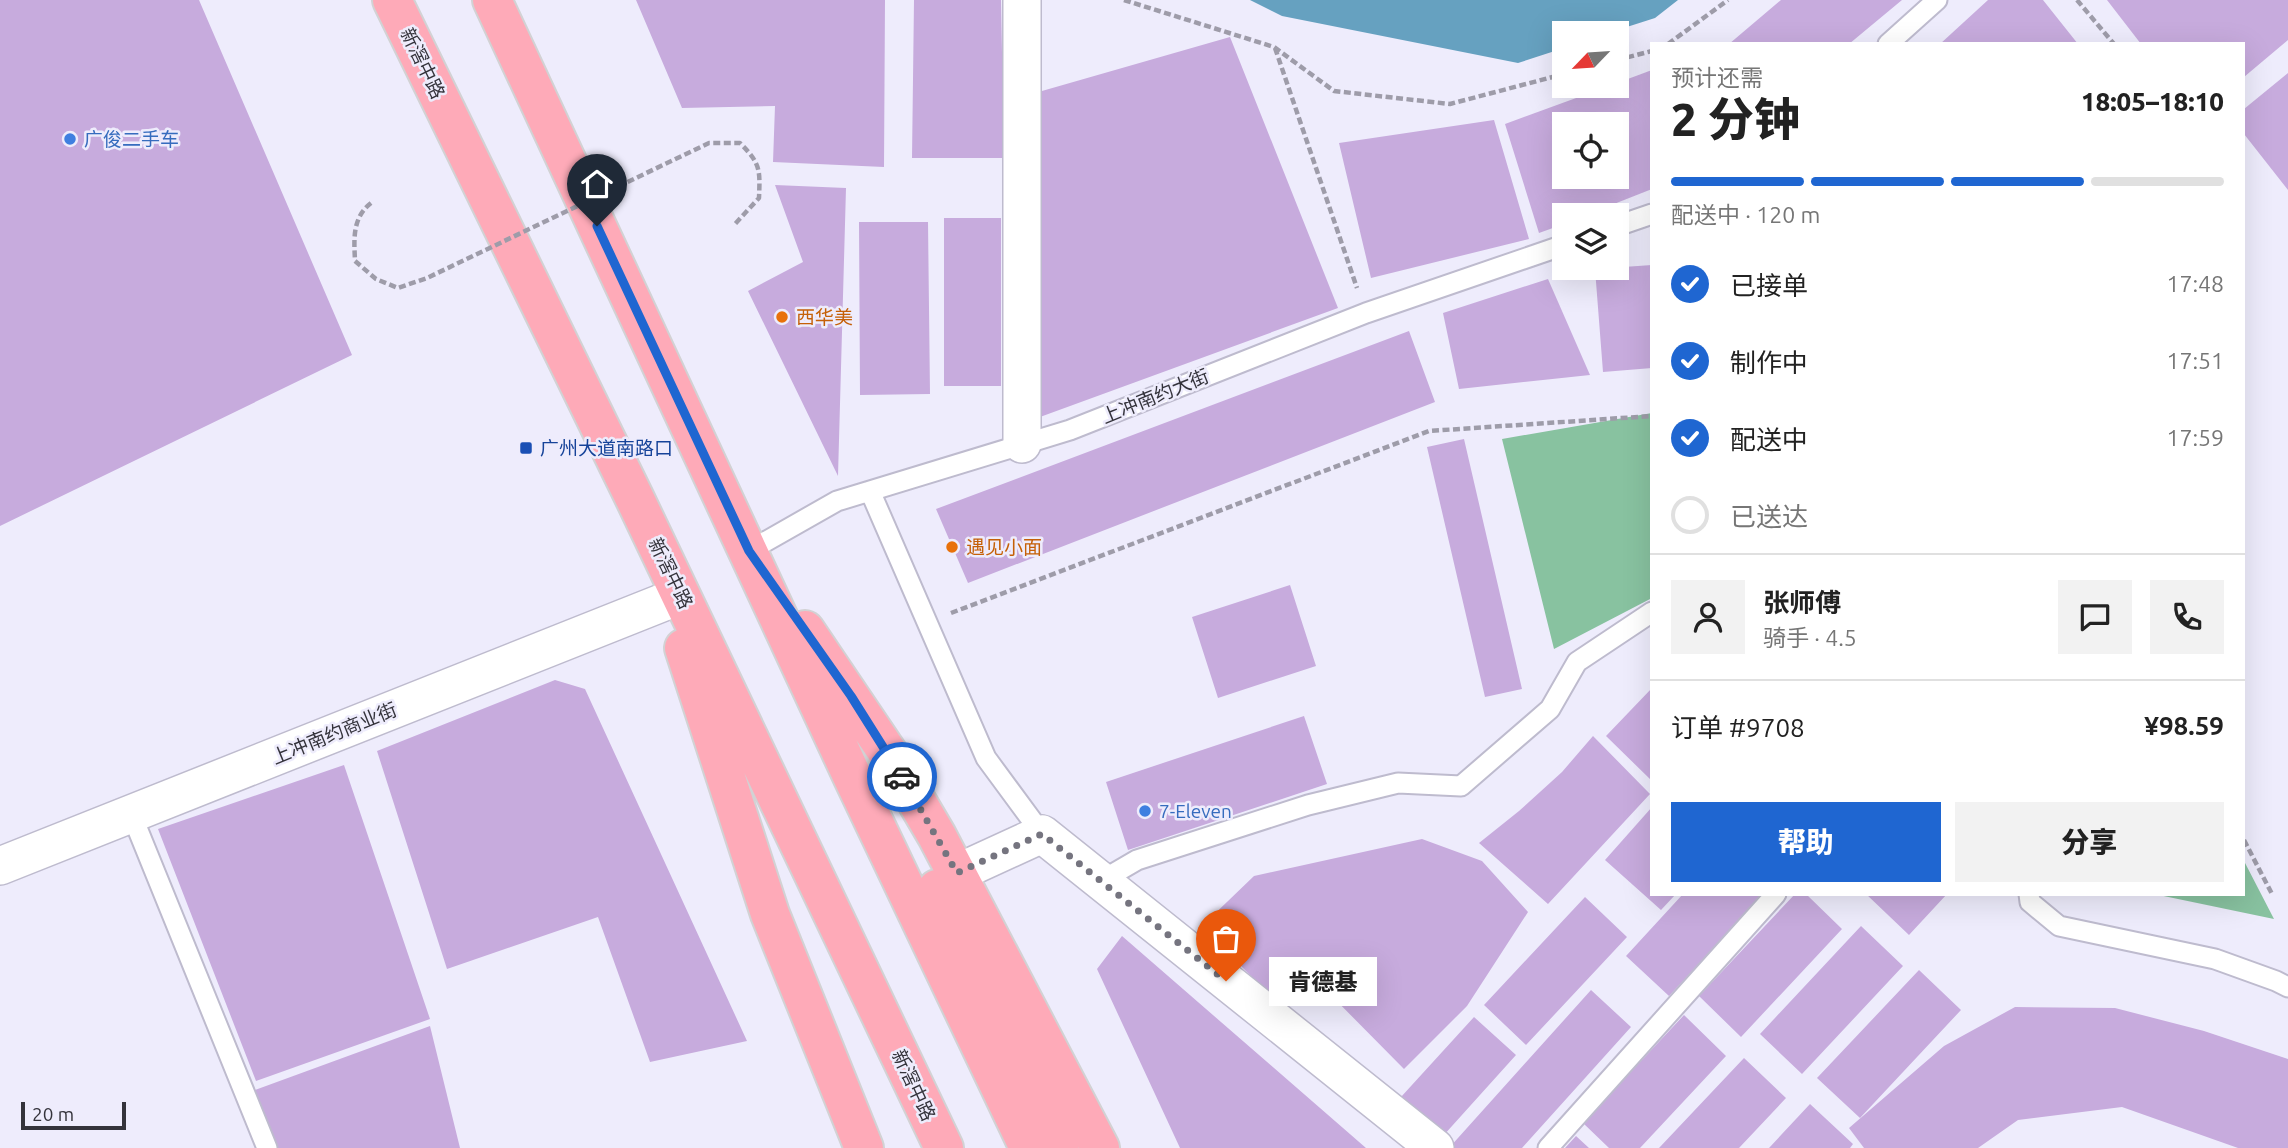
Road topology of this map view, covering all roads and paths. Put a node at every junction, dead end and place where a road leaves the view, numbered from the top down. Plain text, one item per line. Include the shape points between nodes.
1 (392, 0) edge
2 (492, 0) edge
3 (1022, 0) edge
4 (1124, 0) edge
5 (1728, 0) edge
6 (1937, 0) edge
7 (2077, 0) edge
8 (1671, 42) edge
9 (1890, 42) edge
10 (2112, 42) edge
11 (1274, 47) junction
12 (1650, 52) edge
13 (1629, 58) edge
14 (1552, 77) edge
15 (371, 203) dead end
16 (1650, 215) edge
17 (1629, 222) edge
18 (735, 224) dead end
19 (1552, 248) edge
20 (1366, 313) junction
21 (1650, 416) edge
22 (1022, 444) junction
23 (870, 491) junction
24 (635, 499) junction
25 (749, 551) junction
26 (668, 600) junction
27 (1650, 613) edge
28 (927, 622) junction
29 (131, 813) junction
30 (1042, 834) junction
31 (2245, 842) edge
32 (0, 866) edge
33 (957, 873) junction
34 (1101, 881) junction
35 (2272, 894) dead end
36 (1774, 896) edge
37 (2029, 896) edge
38 (2288, 987) edge
39 (267, 1148) edge
40 (864, 1148) edge
41 (944, 1148) edge
42 (1029, 1148) edge
43 (1059, 1148) edge
44 (1100, 1148) edge
45 (1435, 1148) edge
46 (1548, 1148) edge

1 - 24 highway, 新滘中路
2 - 25 highway
3 - 22 street
4 - 11 path
5 - 8 path
6 - 9 lane
7 - 10 path
11 - 14 path via 1334,91 1450,104
11 - 20 path
12 - 13 path
15 - 18 path, bridge via 362,210 353,231 355,261 376,279 398,288 709,143 740,143 756,159 759,198
16 - 17 lane
19 - 20 lane, 上冲南约大街
20 - 22 lane, 上冲南约大街 via 1070,430
21 - 28 path via 1429,431
22 - 23 lane, 上冲南约大街
23 - 25 lane, 上冲南约大街 via 837,501
23 - 28 lane
24 - 26 highway
24 - 41 highway, 新滘中路
25 - 33 highway via 870,726
25 - 42 highway
25 - 43 highway via 883,781
26 - 29 street, 上冲南约商业街
26 - 40 highway via 770,914
27 - 34 lane via 1577,662 1550,709 1461,786 1398,783 1308,805 1137,860
28 - 30 lane via 986,758
29 - 32 street, 上冲南约商业街
29 - 39 lane
30 - 33 street
30 - 34 street
31 - 35 path
33 - 44 highway
34 - 45 street
36 - 46 lane
37 - 38 lane via 2030,902 2059,926 2215,959

